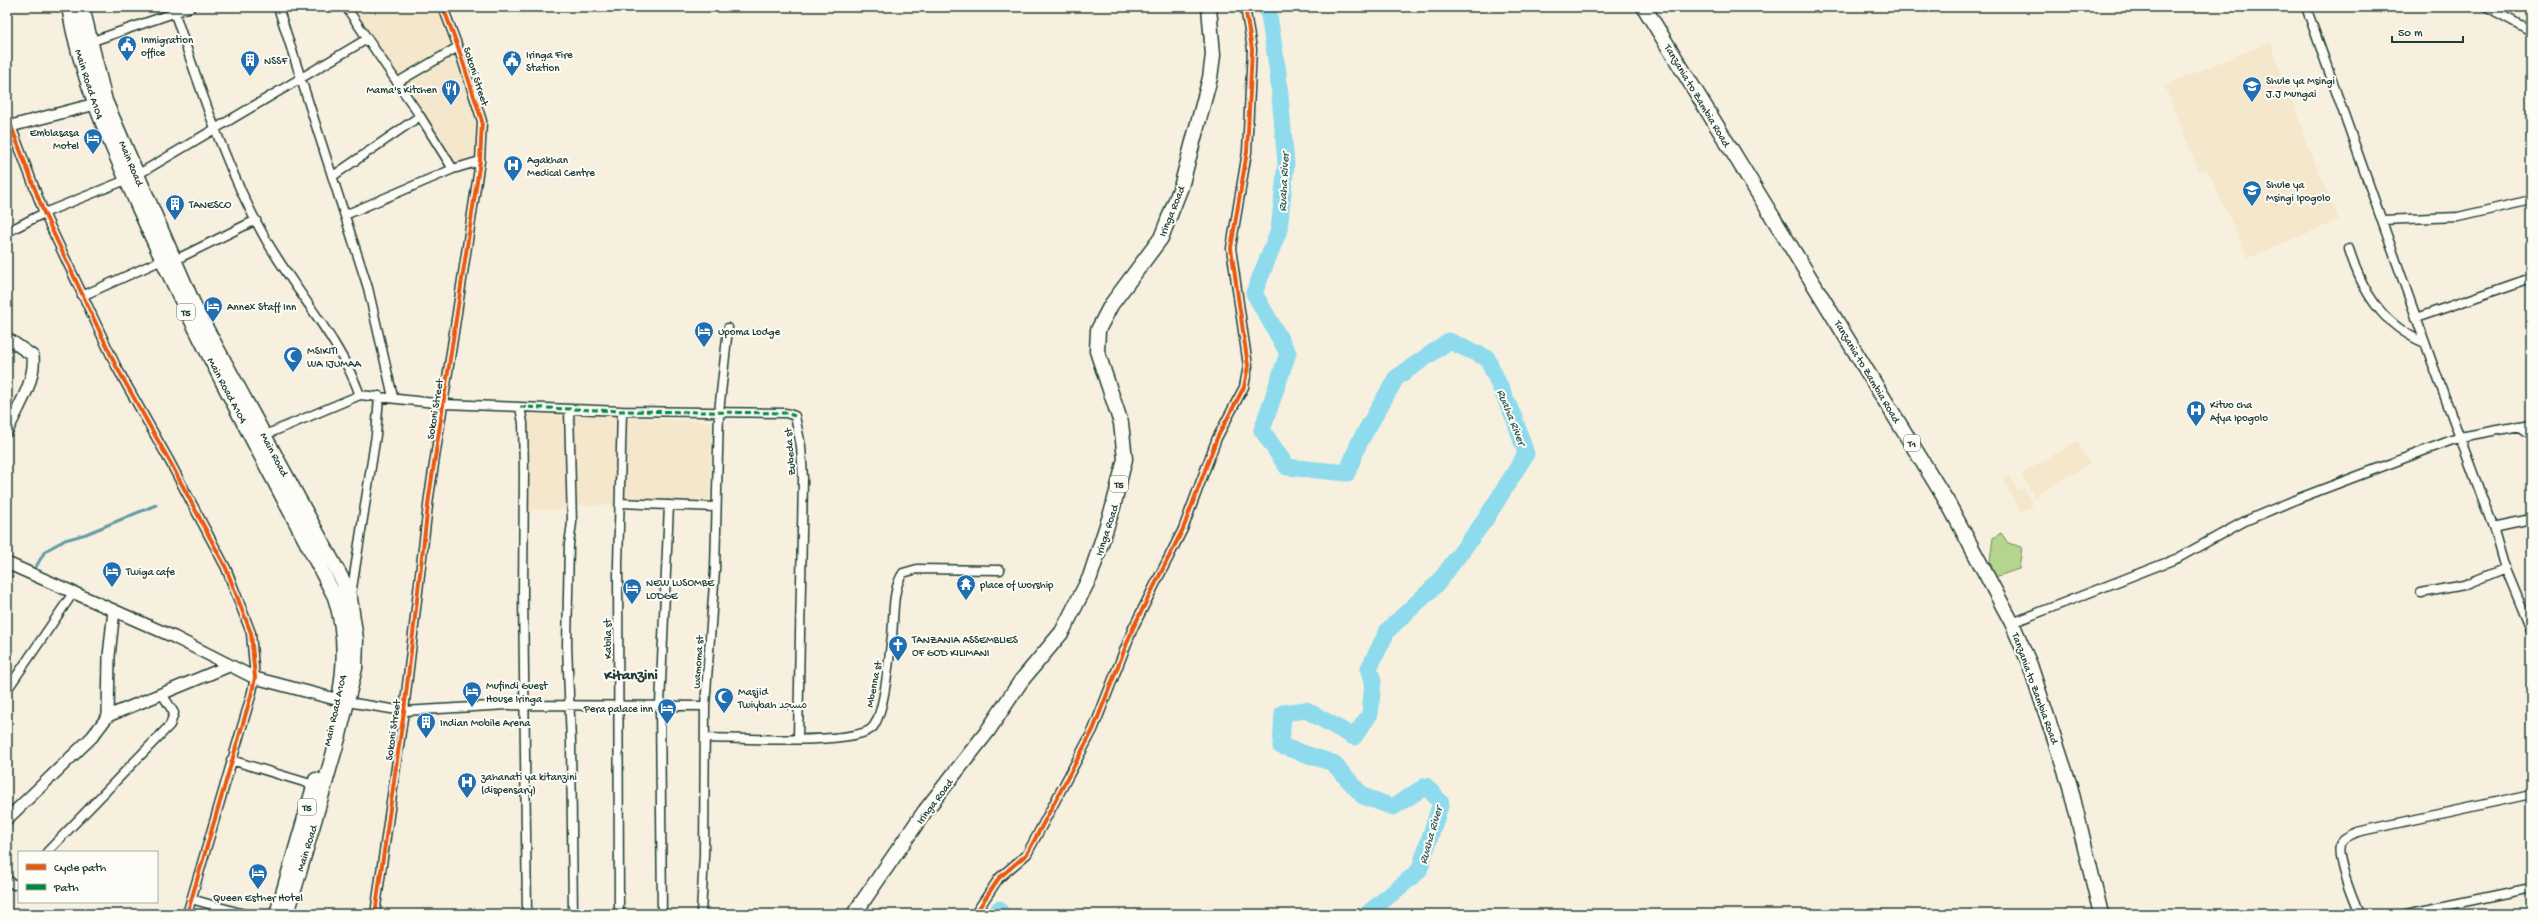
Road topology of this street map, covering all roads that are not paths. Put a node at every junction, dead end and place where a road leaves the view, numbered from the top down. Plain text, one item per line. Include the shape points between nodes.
1 (69, 7) edge
2 (82, 7) edge
3 (191, 7) edge
4 (278, 7) edge
5 (346, 7) edge
6 (443, 7) edge
7 (1209, 7) edge
8 (1245, 7) edge
9 (1644, 7) edge
10 (2306, 7) edge
11 (2487, 7) edge
12 (175, 14) junction
13 (2531, 31) edge
14 (367, 39) junction
15 (90, 42) junction
16 (458, 47) junction
17 (301, 79) junction
18 (398, 82) junction
19 (100, 103) junction
20 (420, 116) junction
21 (9, 127) edge
22 (214, 131) junction
23 (480, 160) junction
24 (453, 169) junction
25 (333, 176) junction
26 (131, 178) junction
27 (2531, 200) edge
28 (44, 213) junction
29 (345, 215) junction
30 (256, 220) junction
31 (2382, 220) junction
32 (7, 232) edge
33 (2349, 249) dead end
34 (168, 260) junction
35 (2531, 278) edge
36 (82, 296) junction
37 (2416, 318) junction
38 (728, 328) dead end
39 (7, 338) edge
40 (2425, 343) junction
41 (360, 395) junction
42 (379, 396) junction
43 (394, 397) junction
44 (444, 404) junction
45 (520, 407) junction
46 (568, 409) junction
47 (622, 411) junction
48 (719, 412) junction
49 (2531, 424) edge
50 (2518, 426) junction
51 (7, 431) edge
52 (265, 435) junction
53 (2531, 435) edge
54 (2460, 437) junction
55 (620, 503) junction
56 (670, 505) junction
57 (715, 507) junction
58 (2531, 519) edge
59 (2493, 527) junction
60 (7, 563) edge
61 (2506, 568) junction
62 (1000, 570) dead end
63 (73, 592) junction
64 (2421, 593) dead end
65 (343, 601) junction
66 (114, 610) junction
67 (2528, 610) edge
68 (2012, 623) junction
69 (2531, 630) edge
70 (229, 666) junction
71 (255, 678) junction
72 (7, 690) edge
73 (162, 694) junction
74 (343, 701) junction
75 (525, 705) junction
76 (618, 705) junction
77 (660, 705) junction
78 (570, 706) junction
79 (705, 706) junction
80 (404, 711) junction
81 (108, 716) junction
82 (706, 738) junction
83 (798, 740) junction
84 (231, 760) junction
85 (314, 785) junction
86 (2531, 794) edge
87 (7, 819) edge
88 (48, 851) edge
89 (7, 879) edge
90 (18, 883) edge
91 (2531, 888) edge
92 (191, 899) junction
93 (187, 914) edge
94 (244, 914) edge
95 (277, 914) edge
96 (287, 914) edge
97 (375, 914) edge
98 (527, 914) edge
99 (573, 914) edge
100 (619, 914) edge
101 (662, 914) edge
102 (701, 914) edge
103 (854, 914) edge
104 (975, 914) edge
105 (2101, 914) edge
106 (2358, 914) edge
107 (2406, 914) edge

1 - 19 highway, Main Road A104 / T5 via 78,49
2 - 15 highway, Main Road / T5
3 - 12 street
4 - 17 street
5 - 14 street
6 - 16 street, Sokoni Street
7 - 103 highway, Iringa Road / T5 via 1213,55 1210,78 1181,187 1161,238 1111,305 1098,330 1097,351 1121,423 1125,459 1113,507 1090,576 1062,632 1022,681 988,732 925,811
8 - 104 street via 1252,49 1247,152 1231,248 1248,366 1244,387 1217,438 1180,535 1133,628 1093,730 1027,854 1000,878
9 - 68 highway, Tanzania to Zambia Road / T1 via 1949,505
10 - 31 street
11 - 13 street
12 - 15 street
12 - 22 street
14 - 17 street
14 - 18 street
15 - 19 highway, Main Road / T5
16 - 18 street
16 - 23 street, Sokoni Street via 482,121
17 - 22 street
17 - 25 street
18 - 20 street
19 - 21 street
19 - 26 highway, Main Road / T5
20 - 24 street
20 - 25 street
21 - 28 street
22 - 26 street
22 - 30 street
23 - 24 street
23 - 44 street, Sokoni Street
24 - 29 street
25 - 29 street
26 - 28 street
26 - 34 highway, Main Road / T5
27 - 31 street via 2458,217
28 - 32 street
28 - 36 street
29 - 43 street via 368,288
30 - 34 street
30 - 41 street via 347,365
31 - 37 street
33 - 40 street via 2370,300 2403,331
34 - 36 street
34 - 52 highway, Main Road / T5
34 - 65 highway, Main Road A104 / T5 via 189,318
35 - 37 street
36 - 71 street via 116,366 226,568 250,633
37 - 40 street
38 - 48 street, wamoma st
39 - 51 street via 33,356 34,365 32,376
40 - 54 street
41 - 42 street, Zubeda st
41 - 52 street
42 - 43 street, Zubeda st
42 - 65 street via 376,435
43 - 44 street, Zubeda st
44 - 45 street, Zubeda st
44 - 80 street, Sokoni Street
45 - 46 street, Zubeda st
45 - 75 street via 523,423 524,473
46 - 47 street, Zubeda st
46 - 78 street via 572,523 569,544 567,645
47 - 48 street, Zubeda st
47 - 55 street, Kabila st
48 - 57 street, wamoma st
48 - 83 street, Zubeda st via 786,413 796,416 798,423 803,480
49 - 50 street
50 - 53 street
50 - 54 street
52 - 65 highway, Main Road / T5 via 344,581
54 - 59 street
54 - 68 street via 2264,512 2178,558
55 - 56 street
55 - 76 street, Kabila st
56 - 57 street
56 - 77 street
57 - 79 street, wamoma st via 715,570
58 - 59 street
59 - 61 street
60 - 63 street
61 - 64 street via 2464,585
61 - 67 street
62 - 83 street, Mbenna st via 917,569 903,573 896,597 888,670 876,723 867,733 856,736
63 - 66 street
63 - 72 street
65 - 74 highway, Main Road A104 / T5
66 - 70 street via 204,651
66 - 81 street via 109,656
67 - 69 street
68 - 105 highway, Tanzania to Zambia Road / T1 via 2033,672 2070,786
70 - 71 street
70 - 73 street
71 - 74 street
71 - 84 street
73 - 81 street
73 - 88 street via 174,713 173,721
74 - 80 street
74 - 85 highway, Main Road A104 / T5
74 - 96 highway, Main Road / T5
75 - 78 street
75 - 80 street
75 - 98 street
76 - 77 street
76 - 78 street
76 - 100 street, Kabila st
77 - 79 street
77 - 101 street
78 - 99 street
79 - 82 street, wamoma st
80 - 97 street, Sokoni Street
81 - 87 street via 92,736
82 - 83 street, Mbenna st
82 - 102 street, wamoma st
84 - 85 street
84 - 92 street
85 - 95 highway, Main Road A104 / T5
86 - 106 street via 2356,832 2345,837 2340,845 2340,859
89 - 90 street via 14,885
91 - 107 street
92 - 93 street
92 - 94 street

